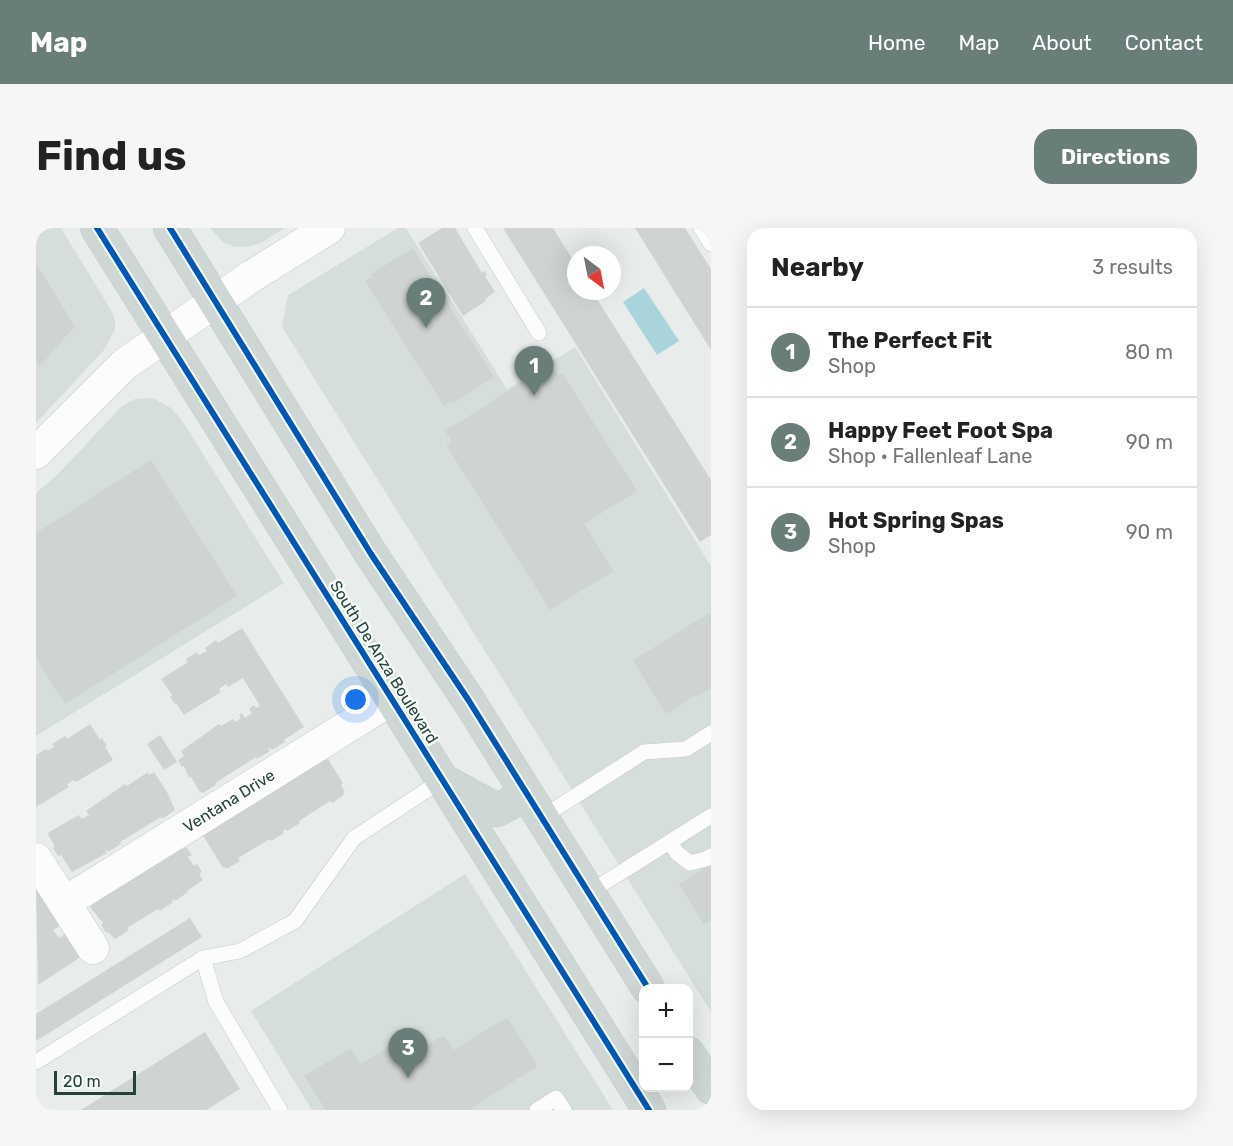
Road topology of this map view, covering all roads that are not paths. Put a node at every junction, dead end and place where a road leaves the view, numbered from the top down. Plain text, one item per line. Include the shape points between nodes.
1 (97, 228) edge
2 (170, 228) edge
3 (329, 228) edge
4 (475, 228) edge
5 (701, 228) edge
6 (711, 244) edge
7 (216, 300) junction
8 (539, 333) dead end
9 (165, 336) junction
10 (36, 453) edge
11 (392, 699) junction
12 (711, 733) edge
13 (442, 780) junction
14 (534, 806) junction
15 (711, 816) edge
16 (670, 842) junction
17 (711, 856) edge
18 (36, 859) edge
19 (588, 893) junction
20 (64, 903) junction
21 (93, 948) dead end
22 (202, 958) junction
23 (645, 984) edge
24 (693, 1061) edge
25 (36, 1062) edge
26 (711, 1088) edge
27 (280, 1110) edge
28 (537, 1110) edge
29 (564, 1110) edge
30 (649, 1110) edge

1 - 9 main road, South De Anza Boulevard
2 - 7 main road
3 - 7 street
4 - 8 lane
5 - 6 lane
7 - 9 street
7 - 14 main road via 371,554
9 - 10 street via 125,364
9 - 11 main road, South De Anza Boulevard
11 - 13 main road, South De Anza Boulevard
11 - 20 street, Ventana Drive
12 - 14 lane via 686,749 644,752
13 - 14 main road via 497,810
13 - 22 lane via 354,838 295,921 240,951
13 - 30 main road, South De Anza Boulevard
14 - 19 main road
15 - 16 lane
16 - 17 lane via 690,863
16 - 19 lane
18 - 20 street
19 - 23 main road
20 - 21 street
22 - 25 lane
22 - 27 lane via 216,1002
24 - 26 main road
28 - 29 lane via 556,1098

